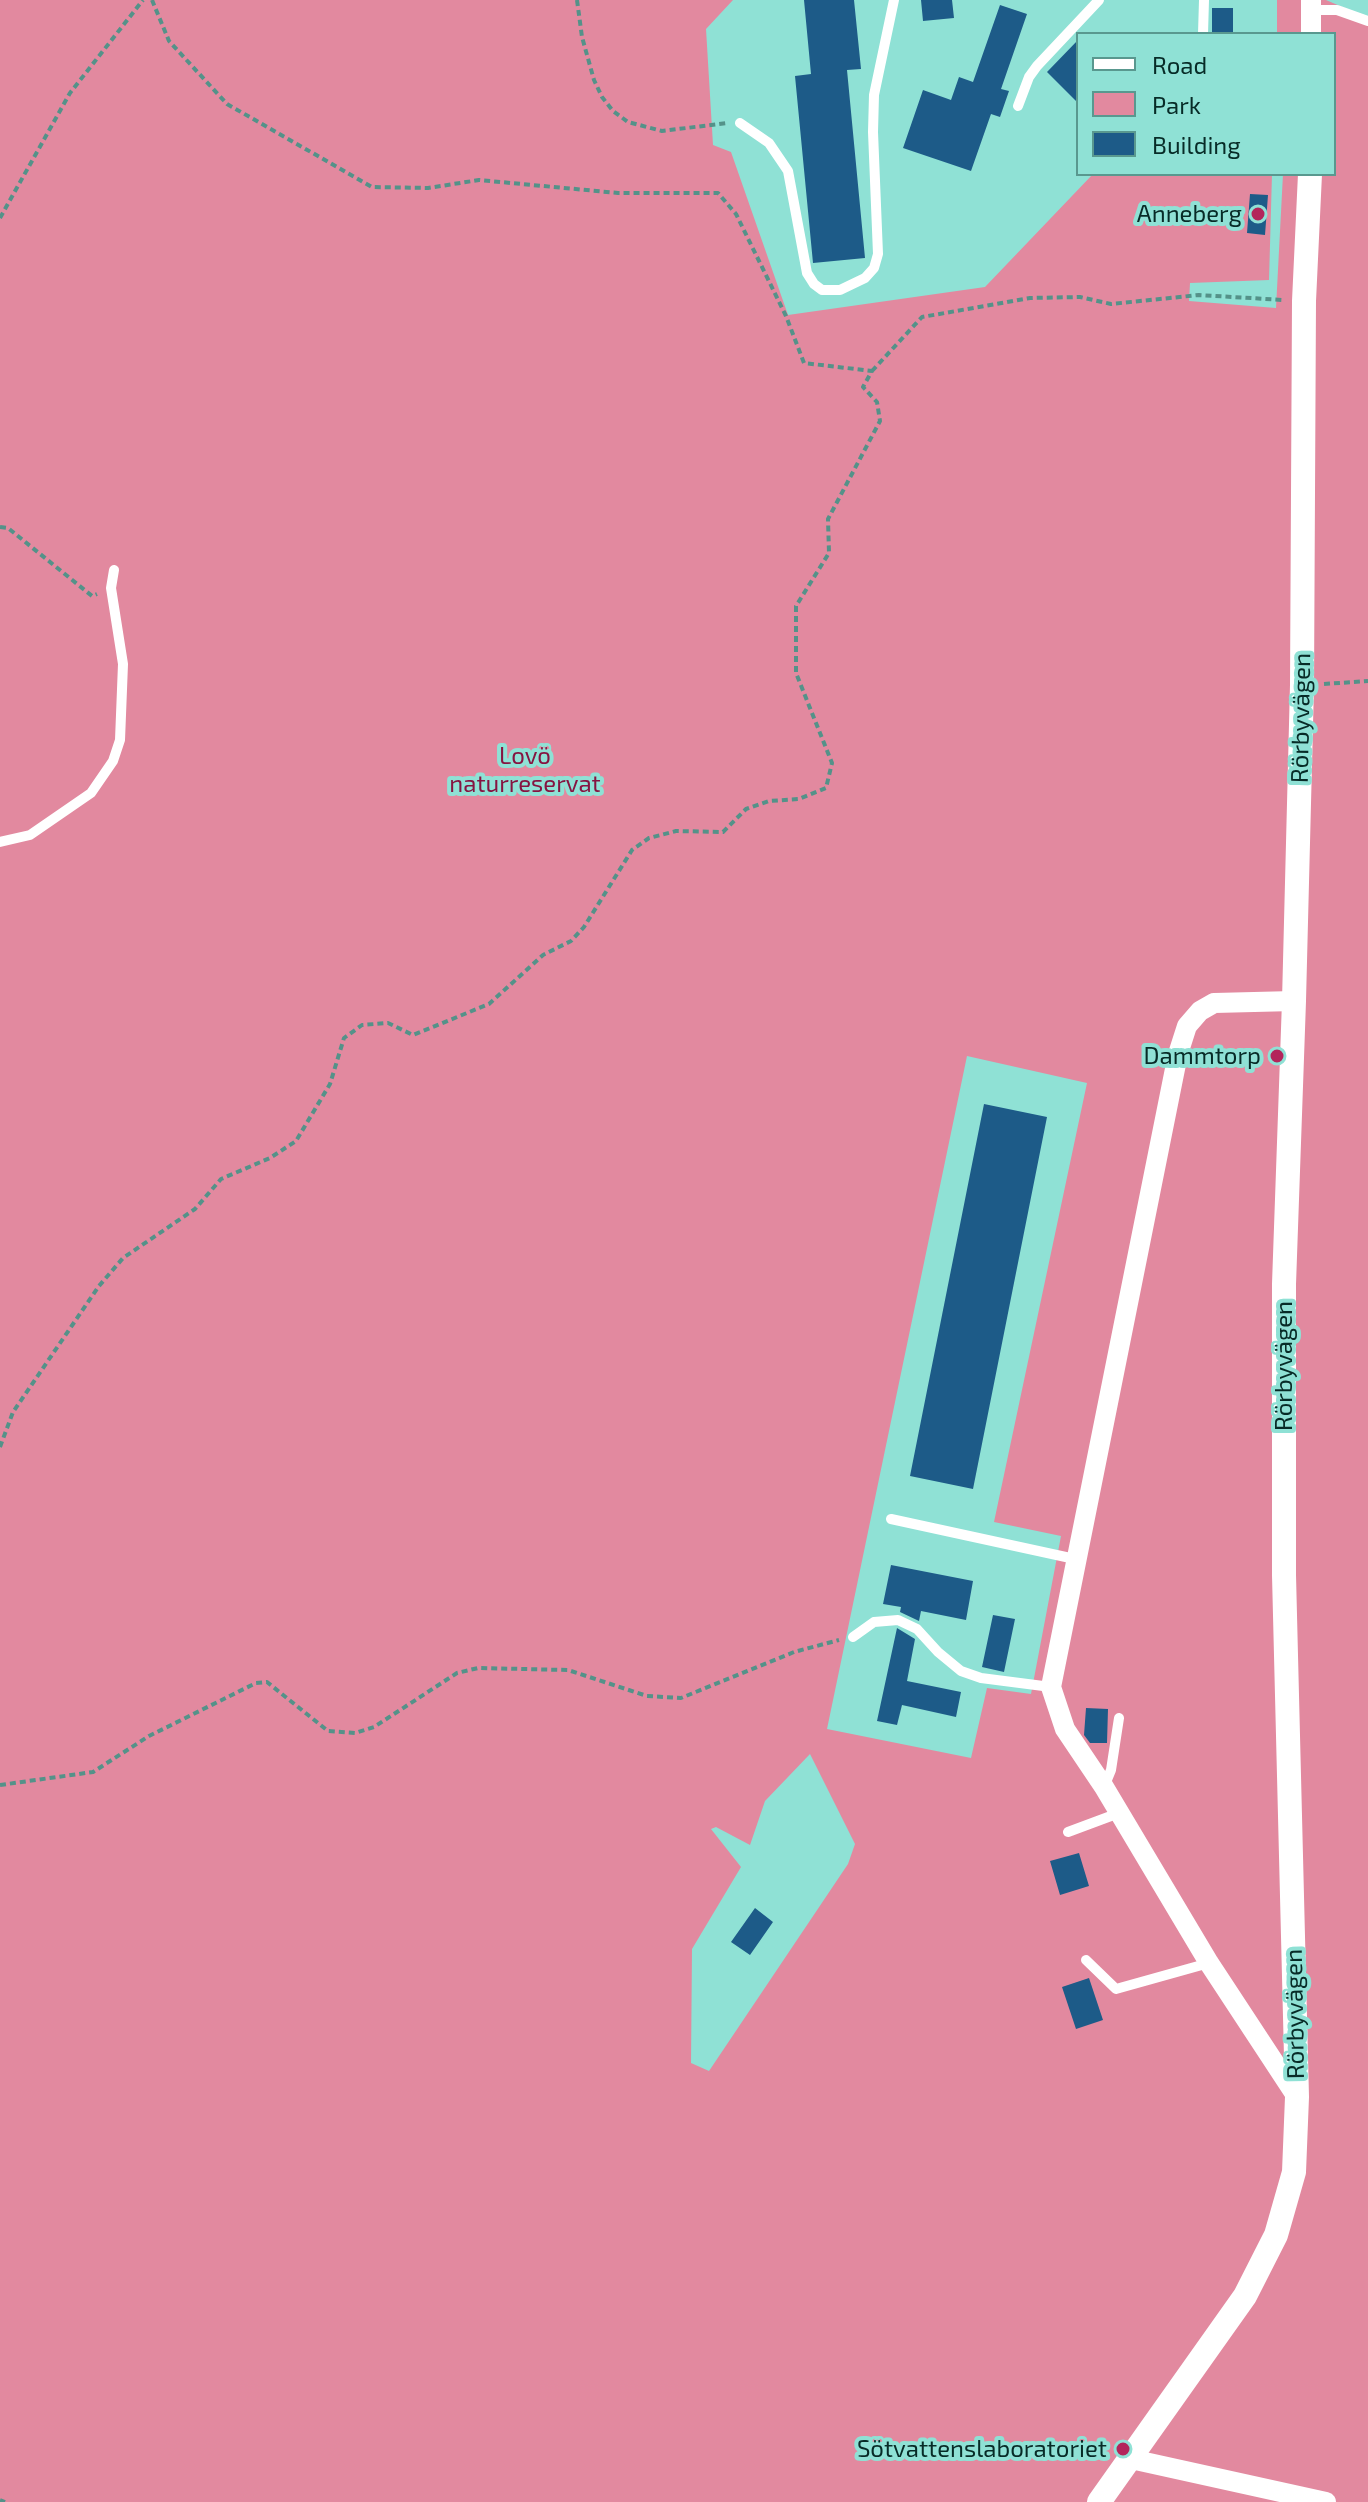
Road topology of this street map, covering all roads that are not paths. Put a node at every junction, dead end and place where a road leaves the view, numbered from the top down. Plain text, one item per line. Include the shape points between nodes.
1 (886, 0) edge
2 (894, 0) edge
3 (1099, 0) edge
4 (1204, 0) edge
5 (1311, 5) edge
6 (1368, 21) edge
7 (887, 29) junction
8 (1203, 32) edge
9 (1311, 32) edge
10 (1018, 106) dead end
11 (740, 123) road end
12 (1310, 176) edge
13 (114, 570) dead end
14 (0, 842) edge
15 (1294, 1001) junction
16 (891, 1519) dead end
17 (1075, 1559) junction
18 (853, 1637) road end
19 (1051, 1687) junction
20 (1119, 1718) dead end
21 (1104, 1787) junction
22 (1119, 1813) junction
23 (1068, 1832) dead end
24 (1086, 1960) dead end
25 (1209, 1963) junction
26 (1297, 2097) junction
27 (1131, 2459) junction
28 (1099, 2502) edge
29 (1326, 2502) edge

1 - 7 lane
2 - 7 lane
3 - 10 lane via 1037,66
4 - 8 lane
5 - 6 lane
5 - 9 street
7 - 11 lane via 874,95 878,254 874,268 852,286 822,290 814,284 807,273 788,171 769,143
12 - 15 street, Rörbyvägen
13 - 14 lane via 111,588 123,664 120,740 113,761 91,793 30,835
15 - 17 street via 1214,1003 1187,1026
15 - 26 street, Rörbyvägen via 1284,1284 1284,1575
16 - 17 lane
17 - 19 street
18 - 19 lane via 874,1622 898,1620 917,1629 961,1671
19 - 21 street via 1065,1729
20 - 21 lane
21 - 22 street
22 - 23 lane
22 - 25 street
24 - 25 lane via 1116,1989
25 - 26 street
26 - 27 street, Rörbyvägen via 1294,2172 1276,2235 1245,2296
27 - 28 street, Rörbyvägen
27 - 29 street

